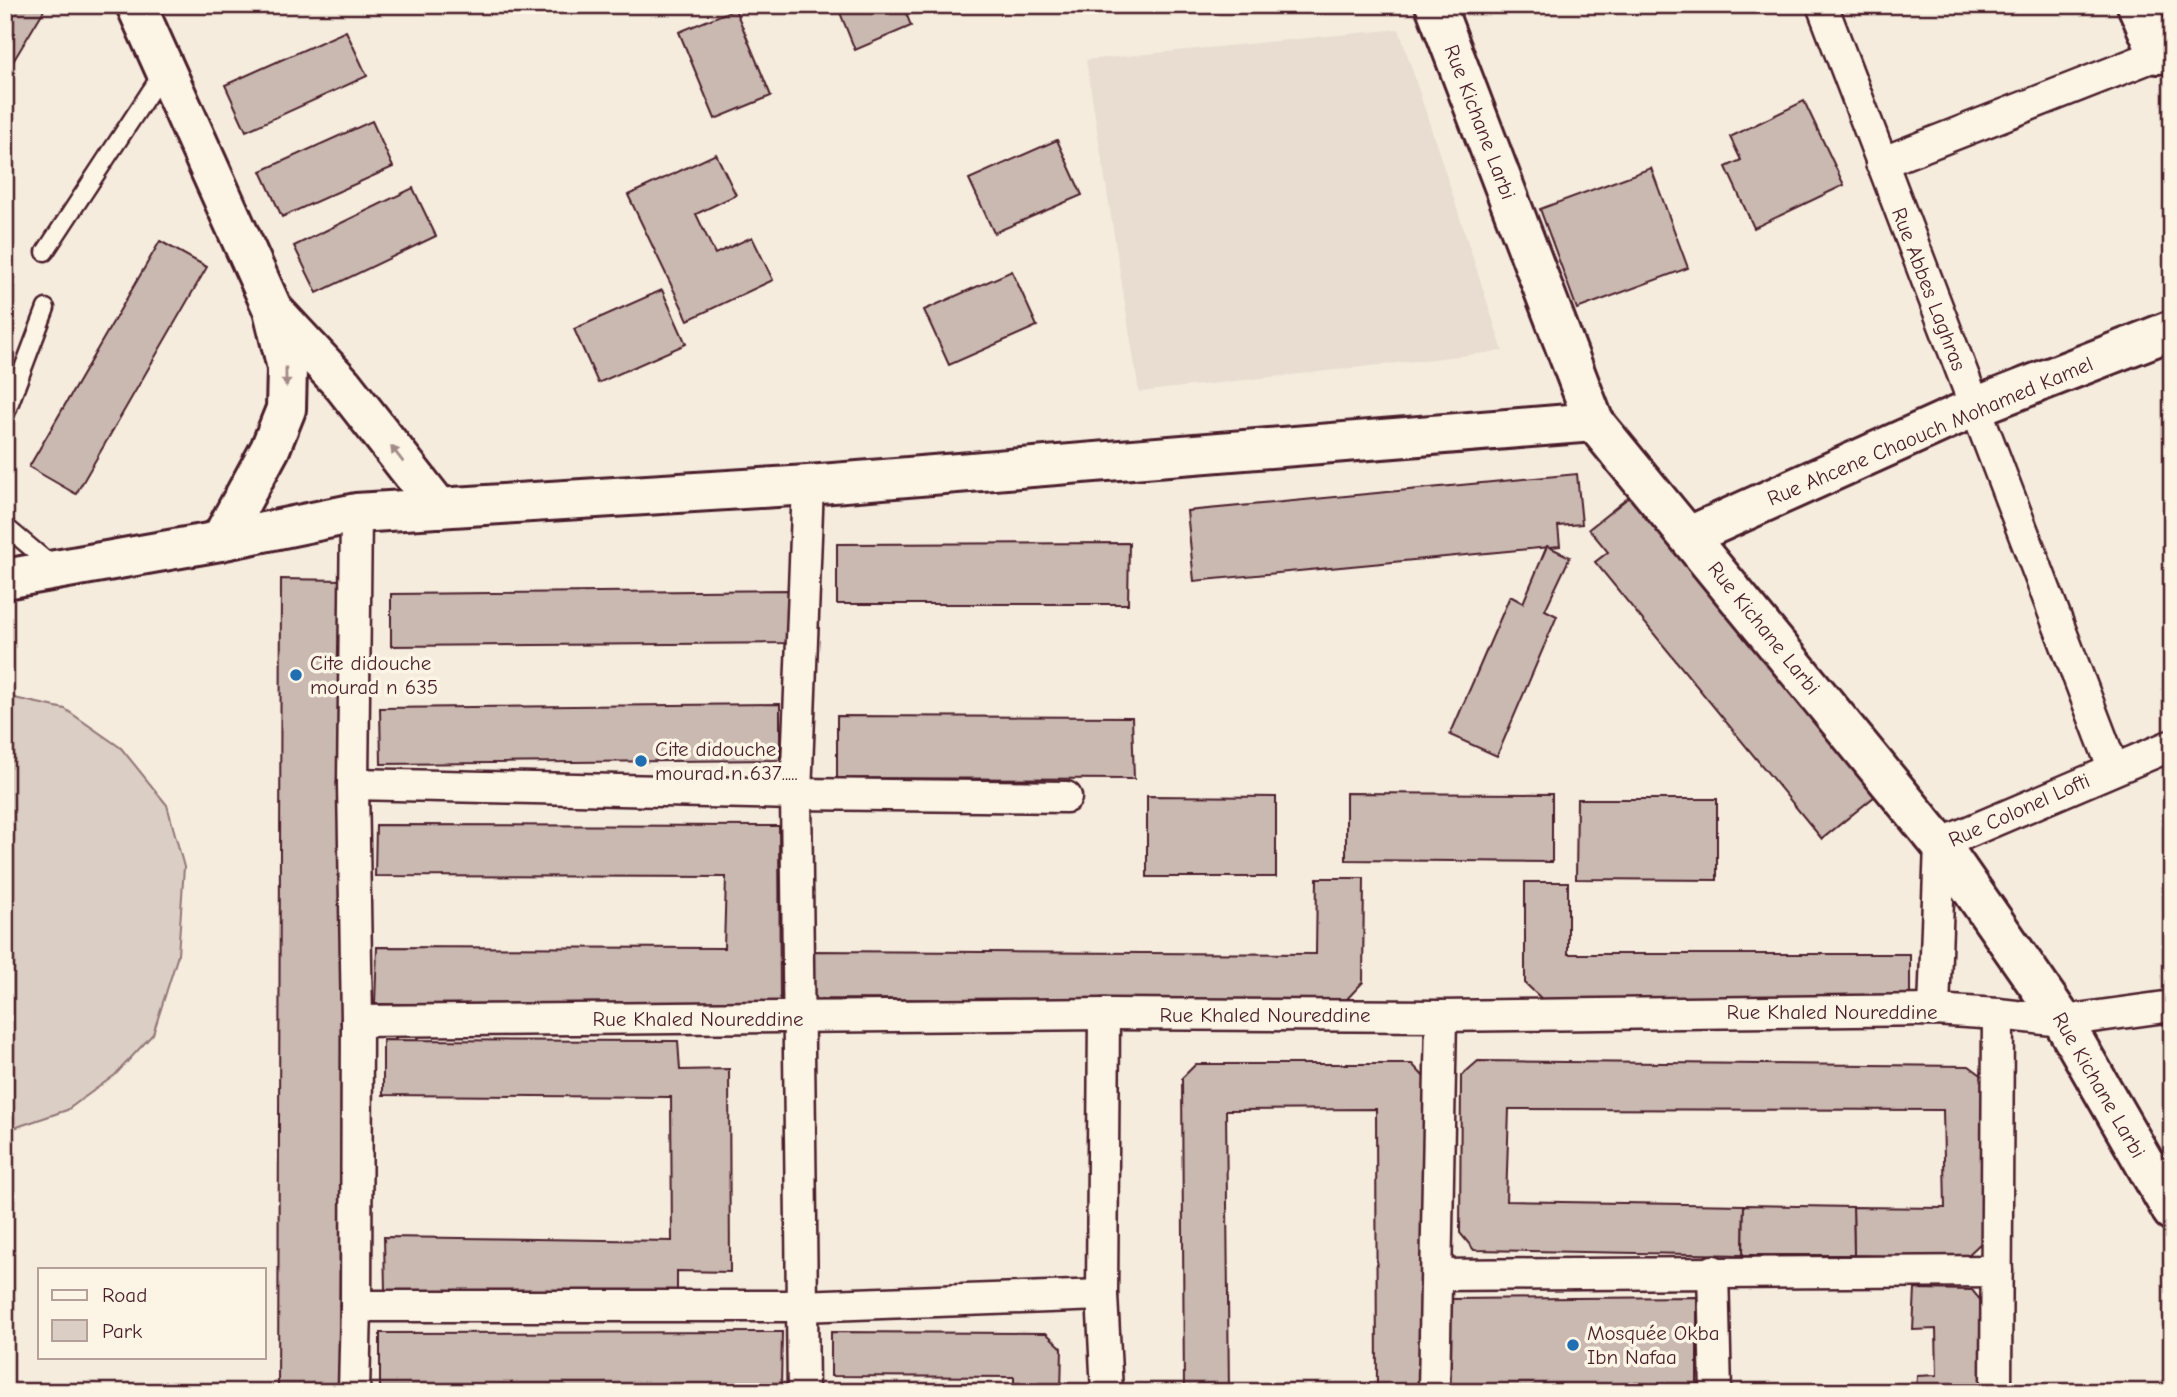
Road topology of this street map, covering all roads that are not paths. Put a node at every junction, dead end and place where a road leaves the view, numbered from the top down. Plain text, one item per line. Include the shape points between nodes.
1 (136, 5) edge
2 (1435, 5) edge
3 (1822, 5) edge
4 (2137, 5) edge
5 (2165, 52) edge
6 (165, 69) junction
7 (1881, 163) junction
8 (45, 252) dead end
9 (46, 308) dead end
10 (273, 310) junction
11 (2172, 330) edge
12 (1975, 407) junction
13 (5, 416) edge
14 (1594, 422) junction
15 (808, 485) junction
16 (439, 508) junction
17 (356, 513) junction
18 (5, 526) edge
19 (1689, 536) junction
20 (220, 541) junction
21 (58, 570) junction
22 (5, 579) edge
23 (2172, 745) edge
24 (2113, 768) junction
25 (353, 784) junction
26 (796, 794) junction
27 (1066, 797) dead end
28 (1940, 844) junction
29 (2172, 1006) edge
30 (1934, 1010) junction
31 (1104, 1014) junction
32 (1998, 1014) junction
33 (1441, 1016) junction
34 (798, 1018) junction
35 (356, 1021) junction
36 (2063, 1021) junction
37 (2172, 1212) edge
38 (1713, 1271) junction
39 (1997, 1271) junction
40 (1437, 1275) junction
41 (1102, 1294) junction
42 (356, 1306) junction
43 (800, 1306) junction
44 (354, 1392) edge
45 (803, 1392) edge
46 (1107, 1392) edge
47 (1434, 1392) edge
48 (1716, 1392) edge
49 (1996, 1392) edge

1 - 6 street
2 - 14 street, Rue Kichane Larbi
3 - 7 street, Rue Abbes Laghras
4 - 5 street
5 - 7 street
6 - 8 lane
6 - 10 street
7 - 12 street, Rue Abbes Laghras
9 - 13 lane
16 -> 10 street via 344,385
10 -> 20 street via 286,368 286,409 270,449
11 - 12 street, Rue Ahcene Chaouch Mohamed Kamel
12 - 19 street, Rue Ahcene Chaouch Mohamed Kamel
12 - 24 street, Rue Abbes Laghras
14 - 15 street
14 - 19 street, Rue Kichane Larbi
15 - 16 street
15 - 26 street
16 - 17 street
17 - 20 street
17 - 25 street
18 - 21 lane
19 - 28 street, Rue Kichane Larbi
20 - 21 street
21 - 22 street
23 - 24 street, Rue Colonel Lofti
24 - 28 street, Rue Colonel Lofti
25 - 26 street
25 - 35 street
26 - 27 street
26 - 34 street
28 - 30 street, Rue Colonel Lofti
28 - 36 street, Rue Kichane Larbi
29 - 36 street, Rue Khaled Noureddine
30 - 32 street, Rue Khaled Noureddine
30 - 33 street, Rue Khaled Noureddine
31 - 33 street, Rue Khaled Noureddine
31 - 34 street, Rue Khaled Noureddine
31 - 41 street
32 - 36 street, Rue Khaled Noureddine
32 - 39 street
33 - 40 street
34 - 35 street, Rue Khaled Noureddine
34 - 43 street
35 - 42 street
36 - 37 street, Rue Kichane Larbi
38 - 39 street
38 - 40 street
38 - 48 street
39 - 49 street
40 - 47 street
41 - 43 street
41 - 46 street
42 - 43 street
42 - 44 street
43 - 45 street

